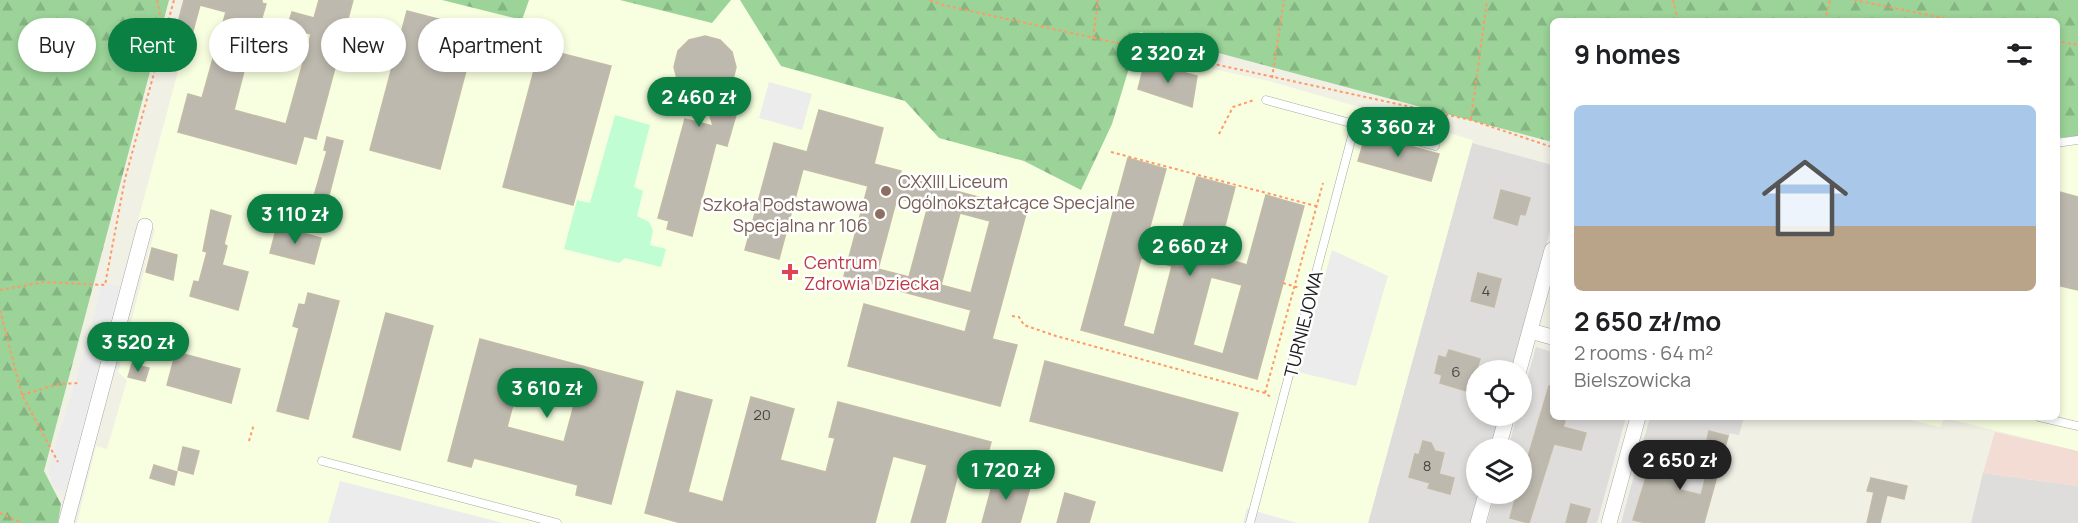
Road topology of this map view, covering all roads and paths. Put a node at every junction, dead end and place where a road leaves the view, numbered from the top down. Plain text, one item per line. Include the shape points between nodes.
1 (157, 0) edge
2 (174, 0) edge
3 (930, 0) edge
4 (1098, 0) edge
5 (1284, 0) edge
6 (1487, 0) edge
7 (1673, 0) edge
8 (1830, 0) edge
9 (1854, 0) edge
10 (161, 18) edge
11 (169, 18) edge
12 (1677, 18) edge
13 (1826, 18) edge
14 (1943, 18) edge
15 (1093, 38) junction
16 (2060, 42) edge
17 (2078, 45) edge
18 (154, 72) edge
19 (1272, 78) junction
20 (1266, 100) joint
21 (1471, 120) junction
22 (1355, 125) junction
23 (1219, 134) dead end
24 (2078, 140) edge
25 (2060, 142) edge
26 (1435, 146) dead end
27 (1550, 146) edge
28 (1111, 152) dead end
29 (1323, 183) dead end
30 (1316, 206) junction
31 (145, 226) dead end
32 (1550, 257) edge
33 (1283, 283) dead end
34 (1294, 286) junction
35 (0, 290) edge
36 (1311, 291) junction
37 (0, 310) edge
38 (1, 316) edge
39 (1012, 316) dead end
40 (1530, 331) junction
41 (1550, 336) edge
42 (1522, 360) edge
43 (80, 383) dead end
44 (1265, 393) junction
45 (22, 395) junction
46 (1277, 401) dead end
47 (1637, 420) edge
48 (2052, 420) edge
49 (254, 424) dead end
50 (2078, 426) edge
51 (249, 441) dead end
52 (322, 461) dead end
53 (58, 462) dead end
54 (1483, 504) edge
55 (0, 513) edge
56 (22, 523) edge
57 (66, 523) edge
58 (557, 523) edge
59 (1250, 523) edge
60 (1478, 523) edge
61 (1610, 523) edge

1 - 10 path
2 - 11 path
3 - 15 path
4 - 15 path
5 - 19 path
6 - 21 path
7 - 12 path
8 - 13 path
9 - 14 path
15 - 19 path
16 - 17 path
18 - 35 path via 125,179 105,285 44,282
19 - 21 path
20 - 22 lane
20 - 23 path via 1249,99 1233,107
21 - 27 path
22 - 26 lane
22 - 36 lane, TURNIEJOWA
24 - 25 lane
28 - 30 path
29 - 30 path
30 - 34 path
31 - 57 street
32 - 40 street
33 - 34 path
34 - 36 path
34 - 44 path
36 - 59 lane, TURNIEJOWA
37 - 38 path
38 - 45 path
39 - 44 path via 1019,317 1024,325 1056,336
40 - 41 street
40 - 42 street
43 - 45 path via 59,384
44 - 46 path
45 - 53 path
47 - 61 street
48 - 50 lane
49 - 51 path
52 - 58 lane
54 - 60 street
55 - 56 path

